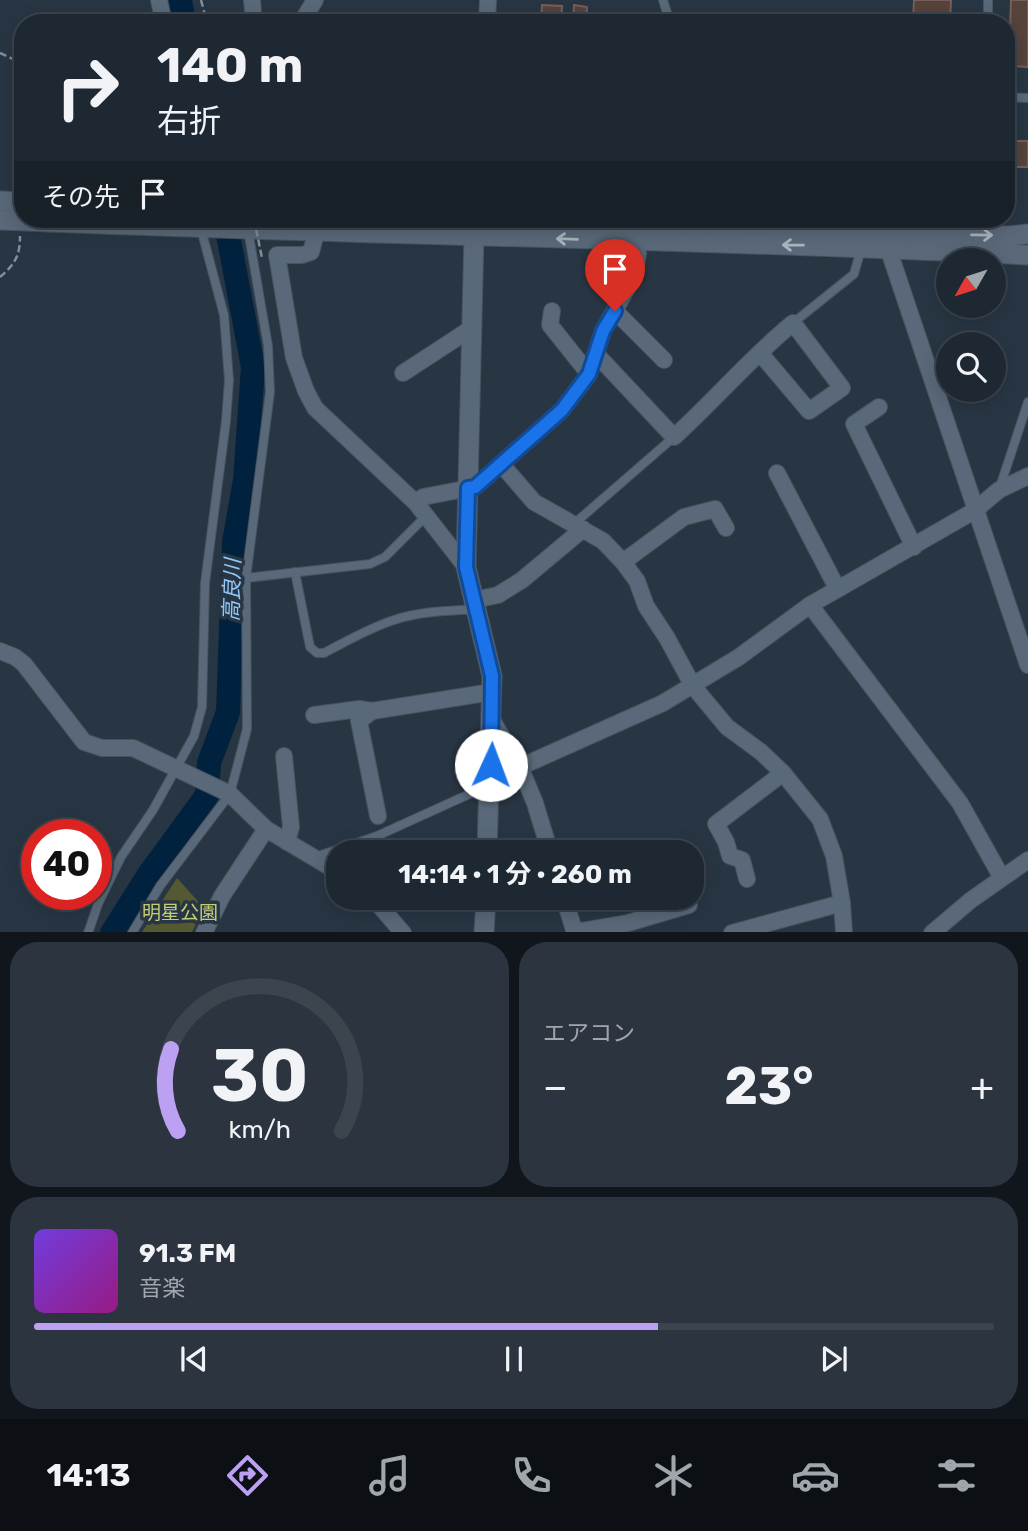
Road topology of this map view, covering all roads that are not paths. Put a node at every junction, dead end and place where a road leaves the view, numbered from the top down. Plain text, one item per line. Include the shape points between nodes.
1 (179, 228) edge
2 (211, 228) edge
3 (252, 228) edge
4 (295, 228) edge
5 (422, 228) edge
6 (474, 228) edge
7 (486, 228) edge
8 (759, 228) edge
9 (201, 229) junction
10 (317, 230) junction
11 (890, 233) edge
12 (1028, 234) edge
13 (635, 241) junction
14 (861, 246) junction
15 (1028, 255) edge
16 (551, 311) dead end
17 (615, 311) junction
18 (793, 323) junction
19 (472, 328) junction
20 (760, 353) junction
21 (596, 355) junction
22 (664, 360) dead end
23 (403, 373) dead end
24 (589, 374) junction
25 (1028, 402) edge
26 (878, 407) dead end
27 (674, 437) junction
28 (502, 465) junction
29 (777, 473) dead end
30 (1028, 476) edge
31 (468, 488) junction
32 (999, 489) junction
33 (416, 503) junction
34 (974, 511) junction
35 (426, 516) junction
36 (579, 526) junction
37 (726, 528) dead end
38 (914, 547) junction
39 (623, 562) junction
40 (466, 567) junction
41 (295, 572) junction
42 (246, 578) junction
43 (837, 588) junction
44 (475, 604) junction
45 (810, 605) junction
46 (0, 651) edge
47 (1028, 665) edge
48 (693, 686) junction
49 (492, 692) junction
50 (372, 711) junction
51 (314, 715) dead end
52 (492, 720) junction
53 (285, 756) dead end
54 (520, 767) junction
55 (175, 769) junction
56 (783, 773) junction
57 (490, 775) junction
58 (230, 794) junction
59 (378, 816) dead end
60 (267, 829) junction
61 (487, 840) edge
62 (546, 840) edge
63 (287, 842) junction
64 (314, 858) junction
65 (1028, 860) edge
66 (326, 865) edge
67 (1002, 878) junction
68 (747, 879) dead end
69 (842, 903) junction
70 (383, 910) edge
71 (485, 910) edge
72 (568, 910) edge
73 (672, 910) edge
74 (88, 932) edge
75 (133, 932) edge
76 (204, 932) edge
77 (402, 932) edge
78 (484, 932) edge
79 (575, 932) edge
80 (736, 932) edge
81 (845, 932) edge
82 (933, 932) edge

1 - 9 street
2 - 9 street
3 - 42 lane via 270,392
4 - 10 street
5 - 10 street
6 - 19 street
13 -> 7 street
8 - 11 street
9 - 55 lane via 225,315 229,380 205,583 202,707 194,736
10 - 33 street via 311,252 278,255 299,375 315,408
11 -> 12 street
11 - 14 street
11 - 15 street
11 - 34 street
14 -> 13 street
13 - 17 street via 635,274
14 - 18 lane via 854,274
16 - 24 street via 550,325
17 - 21 street
17 - 22 street
18 - 20 street
18 - 20 street via 842,388 810,411
19 - 23 street
19 - 31 street
20 - 27 street
21 - 24 street
21 - 27 street
24 - 28 street via 562,410
25 - 32 lane
26 - 38 street via 854,424
27 - 36 lane
28 - 31 street
28 - 36 street via 534,502
29 - 43 street
30 - 32 street
31 - 33 street via 423,497
31 - 40 street
32 - 34 street
33 - 35 street
34 - 38 street
34 - 47 street
35 - 40 street
35 - 41 lane via 385,556 370,564
36 - 39 street via 603,541
36 - 44 street via 522,580
37 - 39 street via 715,509 684,517
38 - 43 street
39 - 48 street
40 - 44 street
41 - 42 lane
41 - 44 lane via 310,648 317,653 397,618
42 - 58 lane via 247,729
43 - 45 street
44 - 49 street
45 - 48 street
45 - 67 street via 960,803
46 - 55 street via 24,664 84,742 102,748 133,748
48 - 54 street
48 - 56 street via 727,727
49 - 50 street
49 - 52 street
50 - 51 street
50 - 59 street via 359,721
52 - 54 street
52 - 57 street
53 - 63 street via 291,827
54 - 57 street
54 - 62 street
55 - 58 street
55 - 74 lane via 121,857
56 - 68 street via 716,824 730,856 743,860
56 - 69 street via 820,819 834,856
57 - 61 street
57 - 64 lane via 377,836
58 - 60 street
58 - 75 lane via 160,886
60 - 63 street
60 - 76 street via 222,896
63 - 64 street
64 - 66 street
65 - 67 street
67 - 82 street
69 - 80 street
69 - 81 street
70 - 77 street
71 - 78 street
72 - 79 street
73 - 79 street

